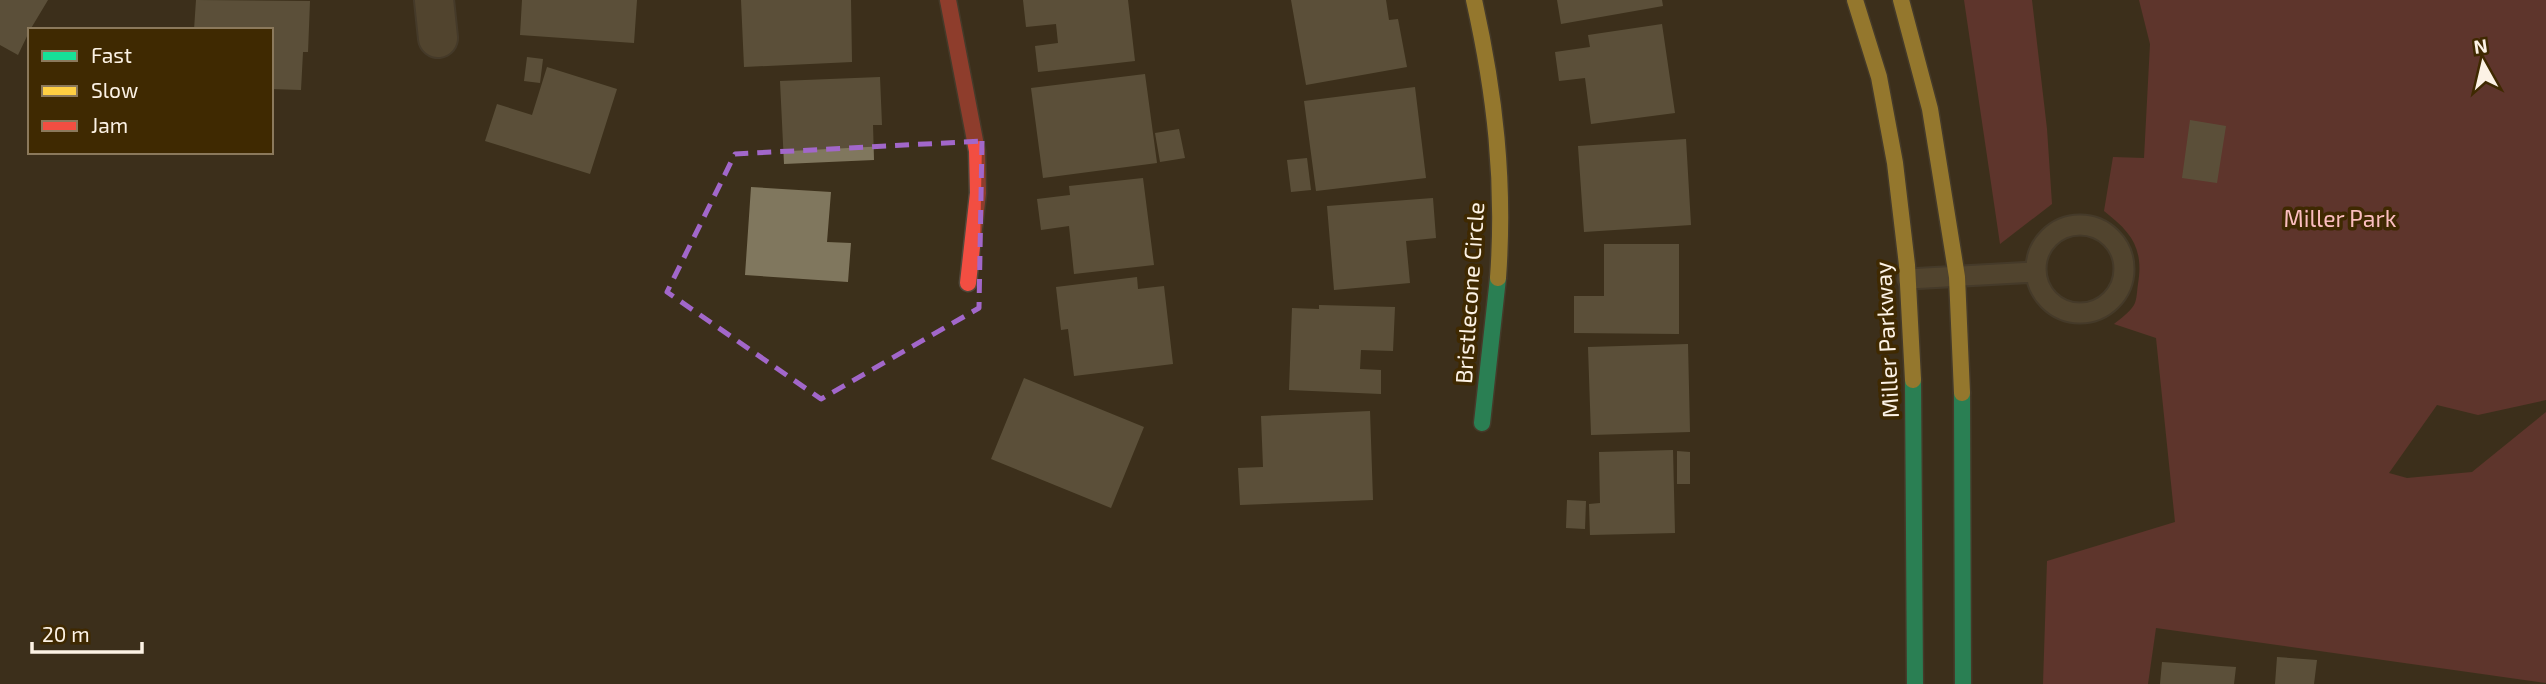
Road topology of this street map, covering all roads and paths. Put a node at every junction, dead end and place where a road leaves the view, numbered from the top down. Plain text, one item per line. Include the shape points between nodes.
1 (434, 0) edge
2 (948, 0) edge
3 (1474, 0) edge
4 (1854, 0) edge
5 (1901, 0) edge
6 (438, 38) dead end
7 (2036, 272) junction
8 (1958, 277) junction
9 (1908, 279) junction
10 (968, 283) dead end
11 (1482, 423) dead end
12 (1915, 684) edge
13 (1963, 684) edge

1 - 6 street
2 - 10 street via 977,151 978,194
3 - 11 street, Bristlecone Circle via 1498,136 1502,230
4 - 9 street, Miller Parkway via 1879,77 1895,163
5 - 8 street via 1930,109
7 - 7 lane via 2043,294 2053,304 2080,314 2107,305 2117,294 2125,267 2114,240 2096,228 2074,225 2048,238 2039,251
7 - 8 lane
8 - 9 lane
8 - 13 street
9 - 12 street, Miller Parkway

